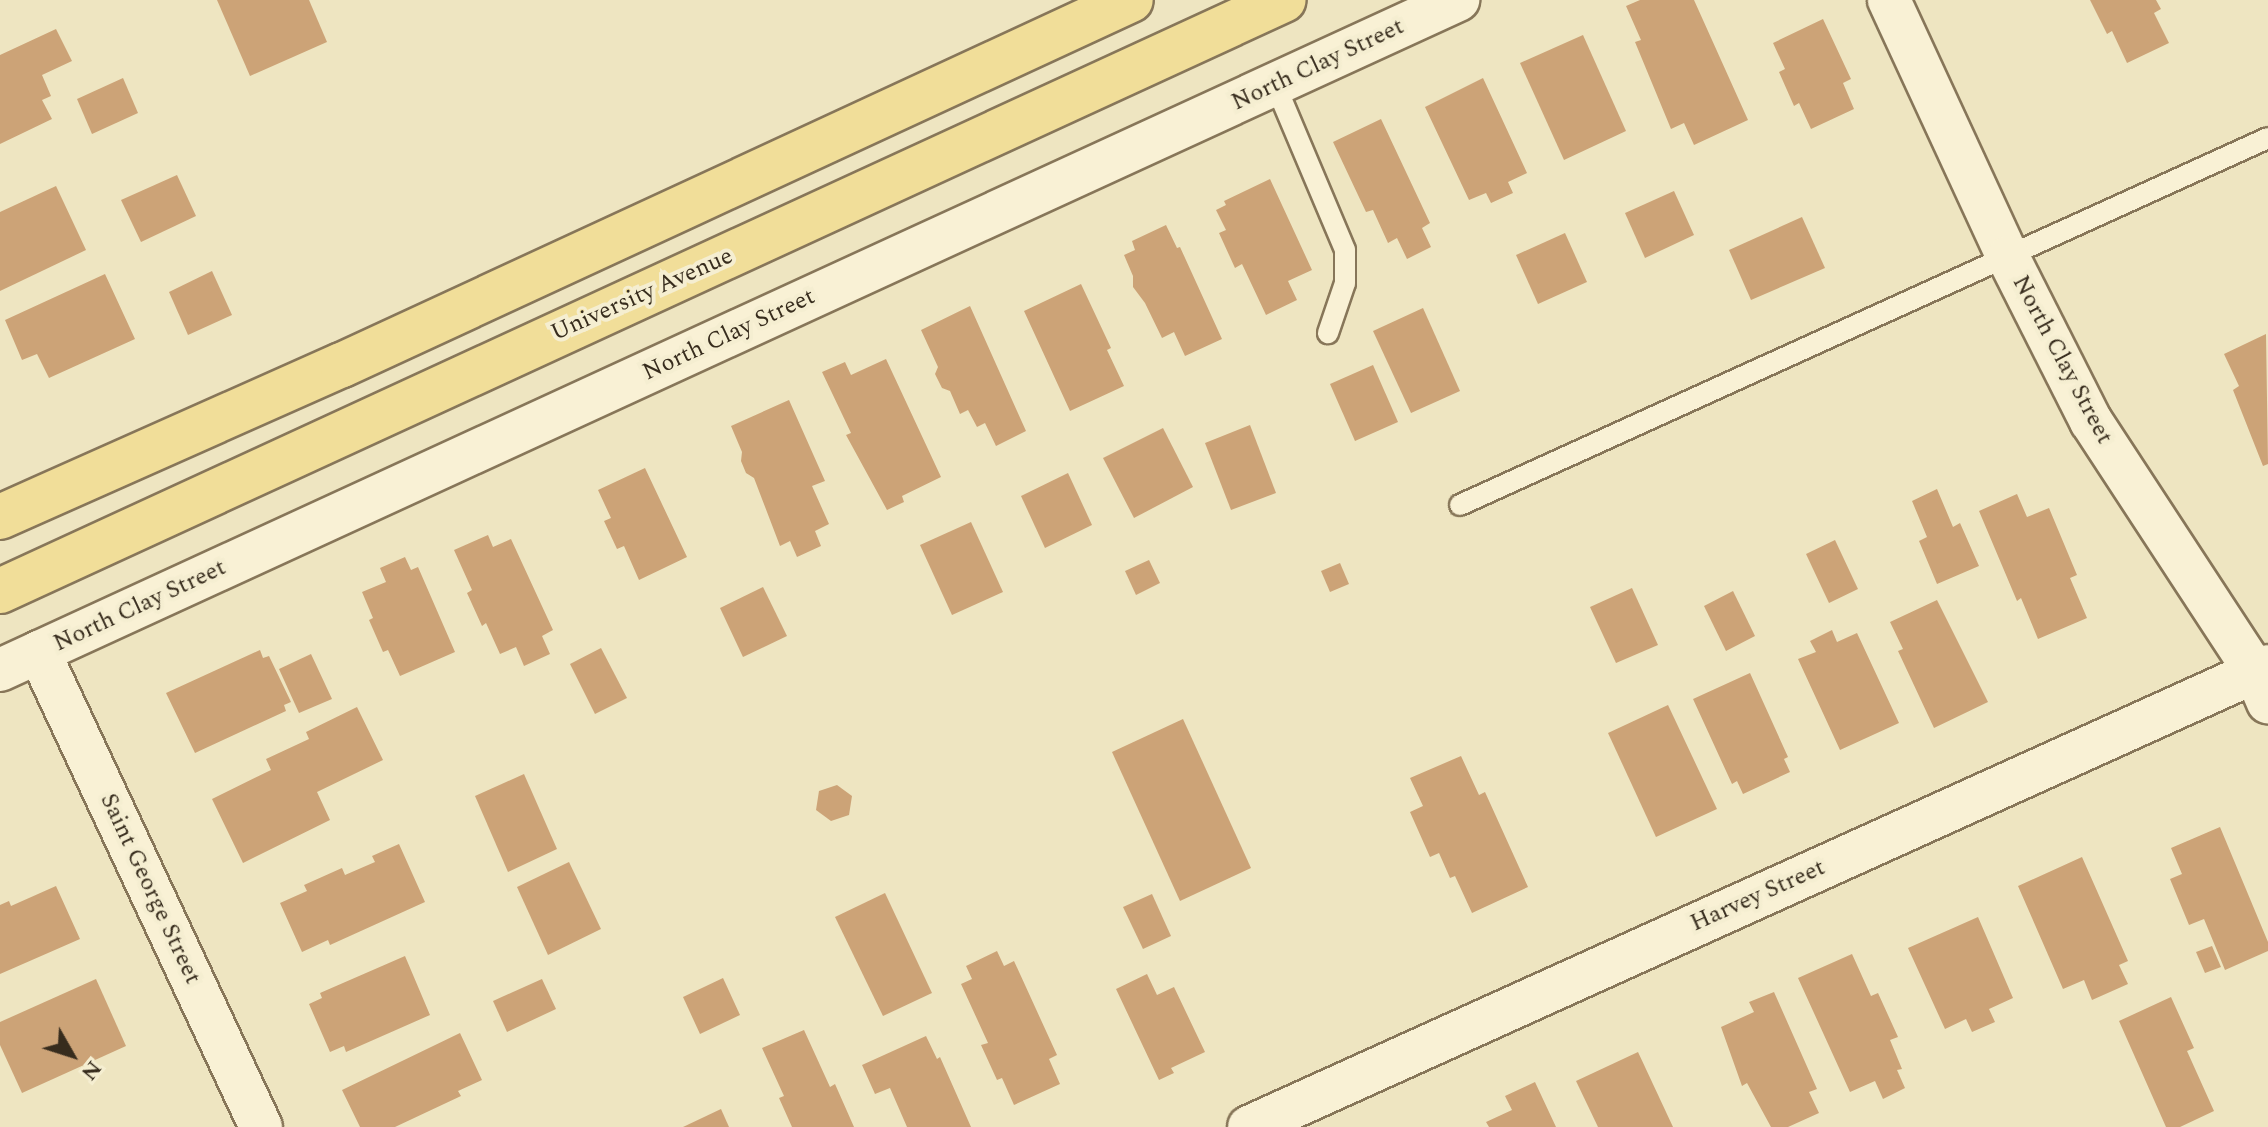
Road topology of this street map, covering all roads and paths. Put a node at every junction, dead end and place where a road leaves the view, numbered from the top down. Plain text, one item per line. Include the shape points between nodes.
1 (1131, 0) edge
2 (1284, 0) edge
3 (1458, 0) edge
4 (1889, 0) edge
5 (1275, 84) junction
6 (2268, 138) edge
7 (2008, 257) junction
8 (1328, 333) dead end
9 (1460, 505) dead end
10 (0, 517) edge
11 (0, 591) edge
12 (39, 652) junction
13 (0, 670) edge
14 (2264, 680) edge
15 (261, 1127) edge
16 (1249, 1127) edge

1 - 10 main road
2 - 11 main road, University Avenue
3 - 5 street, North Clay Street
4 - 7 street, North Clay Street
5 - 8 lane via 1345,250 1345,283
5 - 12 street, North Clay Street
6 - 7 lane
7 - 9 lane
7 - 14 street, North Clay Street via 2091,421
12 - 13 street, North Clay Street
12 - 15 street, Saint George Street
14 - 16 street, Harvey Street

